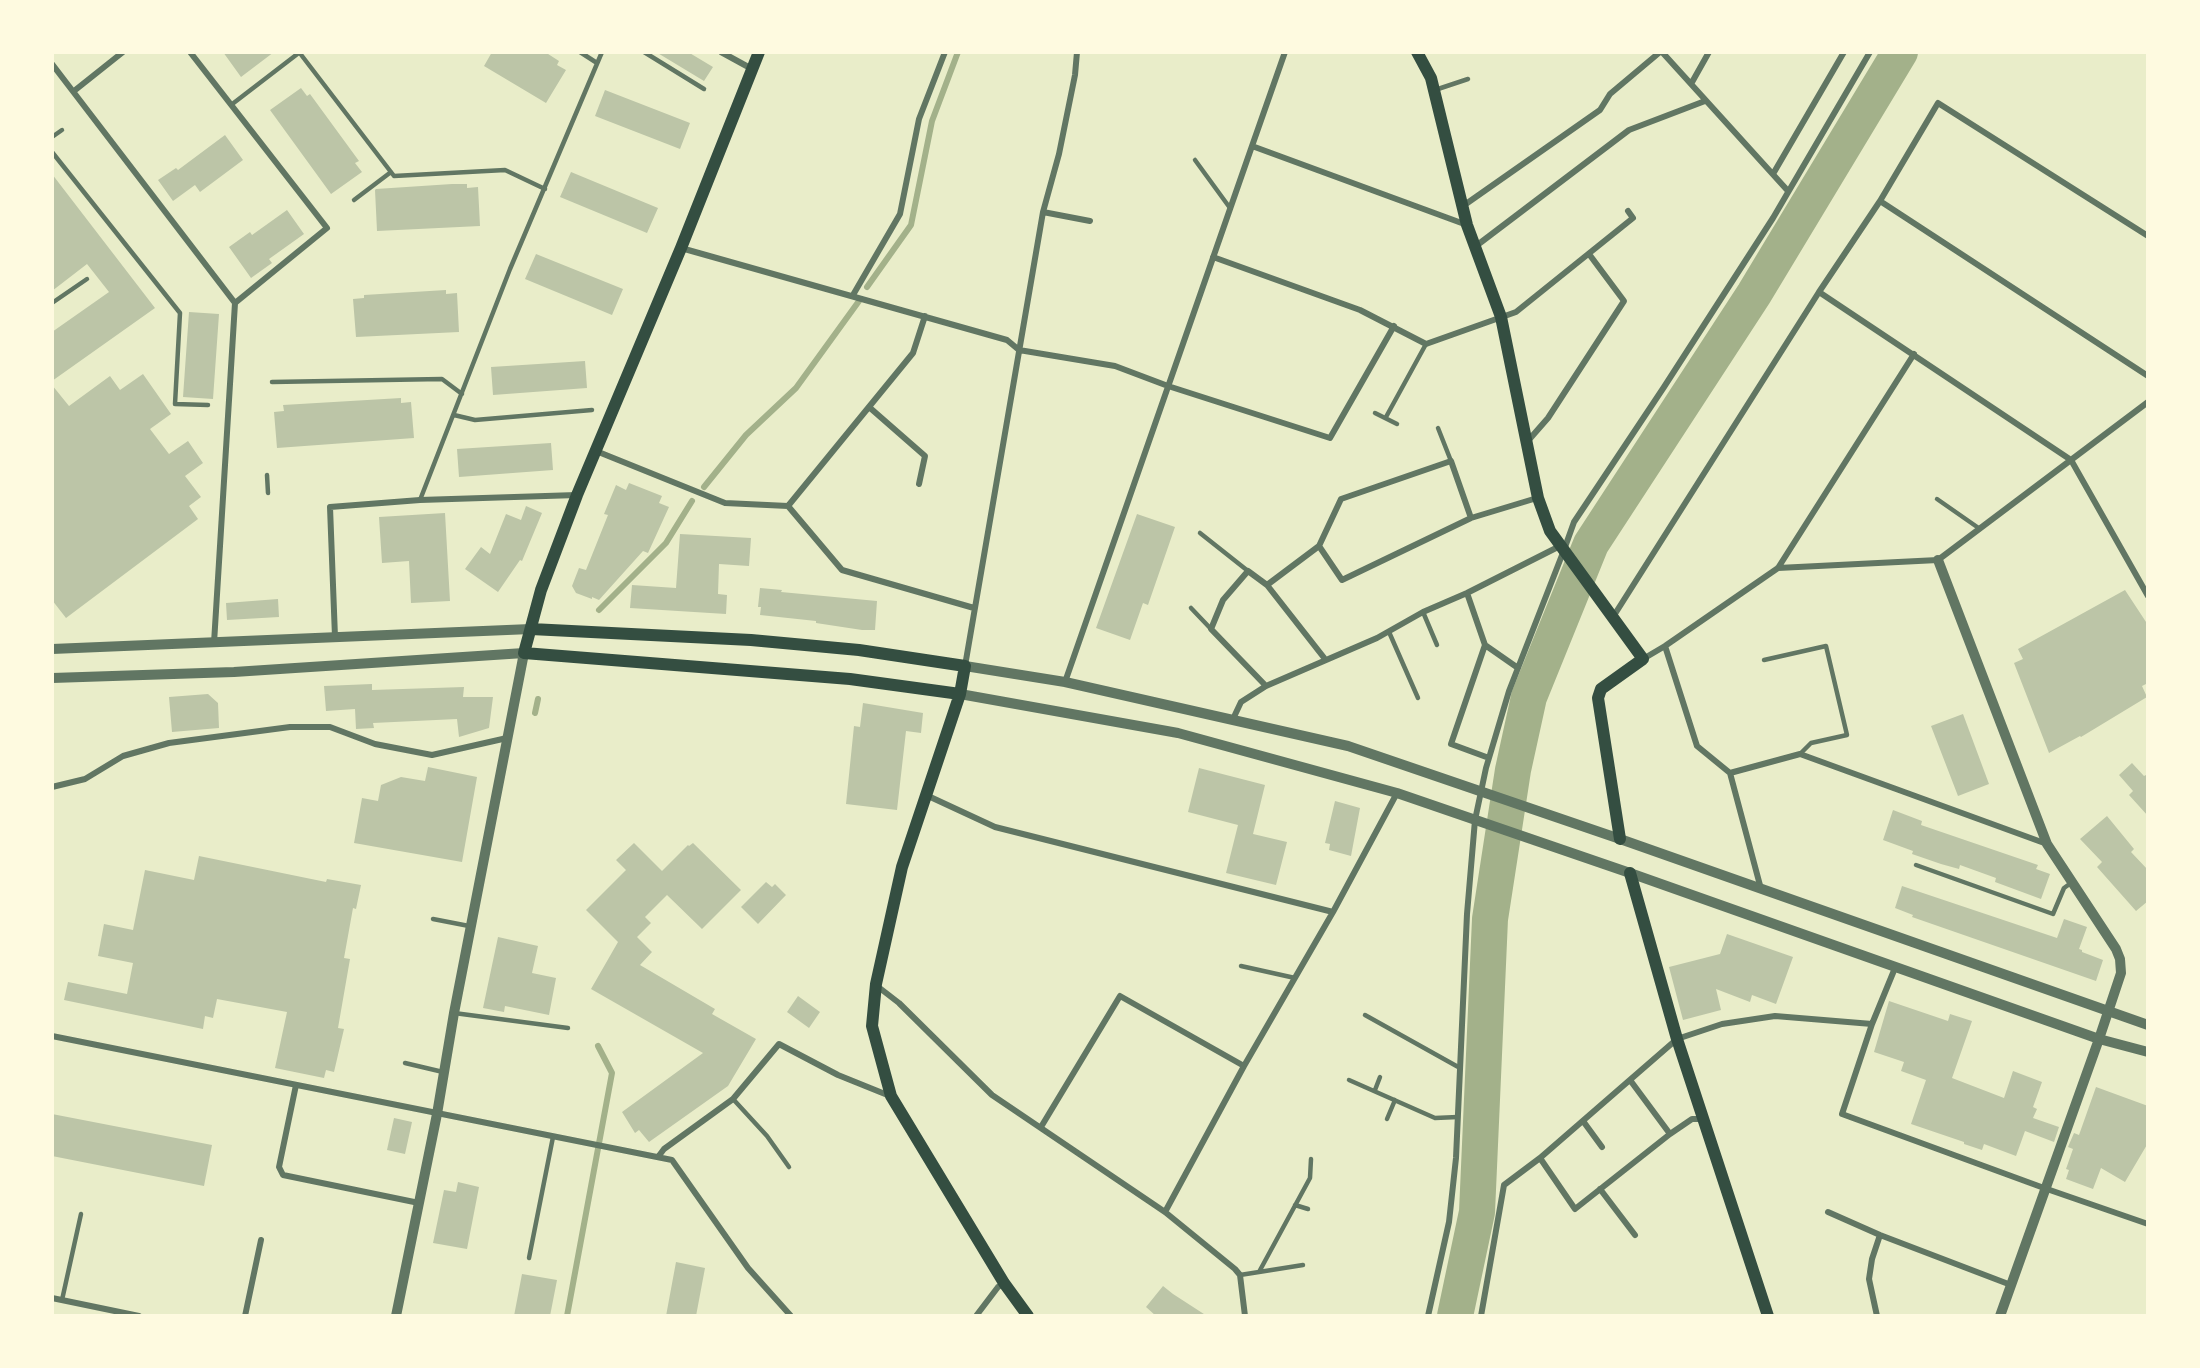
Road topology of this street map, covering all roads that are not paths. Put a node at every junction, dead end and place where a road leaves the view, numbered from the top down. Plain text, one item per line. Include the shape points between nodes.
1 (123, 52) edge
2 (190, 52) edge
3 (580, 52) edge
4 (602, 52) edge
5 (644, 52) edge
6 (721, 52) edge
7 (759, 52) edge
8 (945, 52) edge
9 (1077, 52) edge
10 (1285, 52) edge
11 (1417, 52) edge
12 (1661, 52) edge
13 (1709, 52) edge
14 (1844, 52) edge
15 (1870, 52) edge
16 (299, 53) edge
17 (597, 63) junction
18 (52, 64) edge
19 (752, 69) junction
20 (1468, 79) dead end
21 (1691, 84) junction
22 (704, 90) dead end
23 (1435, 90) junction
24 (74, 92) junction
25 (1705, 101) junction
26 (231, 105) junction
27 (62, 130) dead end
28 (52, 137) edge
29 (1252, 146) junction
30 (52, 152) edge
31 (1195, 160) dead end
32 (391, 172) junction
33 (1773, 174) junction
34 (545, 189) junction
35 (1788, 191) junction
36 (354, 200) dead end
37 (1880, 201) junction
38 (1462, 206) junction
39 (1230, 207) junction
40 (1628, 211) dead end
41 (1043, 212) junction
42 (1090, 221) dead end
43 (1467, 225) junction
44 (2148, 236) edge
45 (1475, 247) junction
46 (681, 248) junction
47 (1589, 254) junction
48 (1213, 257) junction
49 (87, 279) dead end
50 (1820, 292) junction
51 (853, 295) junction
52 (52, 303) edge
53 (235, 303) junction
54 (926, 316) junction
55 (1501, 317) junction
56 (1394, 326) junction
57 (1426, 344) junction
58 (1019, 350) junction
59 (1914, 354) junction
60 (2148, 376) edge
61 (272, 382) dead end
62 (1168, 386) junction
63 (462, 394) junction
64 (2148, 402) edge
65 (208, 405) dead end
66 (869, 407) junction
67 (592, 410) dead end
68 (1375, 413) dead end
69 (454, 415) junction
70 (1386, 417) junction
71 (1397, 424) dead end
72 (1438, 428) dead end
73 (1527, 443) junction
74 (595, 451) junction
75 (2071, 460) junction
76 (1451, 461) junction
77 (267, 475) dead end
78 (919, 484) dead end
79 (268, 493) dead end
80 (577, 495) junction
81 (1538, 498) junction
82 (1937, 499) dead end
83 (420, 500) junction
84 (788, 506) junction
85 (1471, 518) junction
86 (1980, 529) junction
87 (1200, 533) dead end
88 (1319, 546) junction
89 (1565, 551) junction
90 (1938, 561) junction
91 (1778, 568) junction
92 (1248, 571) junction
93 (1267, 585) junction
94 (1467, 593) junction
95 (2148, 596) edge
96 (974, 608) junction
97 (1191, 608) dead end
98 (1423, 612) junction
99 (1612, 617) junction
100 (531, 629) junction
101 (1211, 629) junction
102 (1389, 632) junction
103 (335, 637) junction
104 (214, 643) junction
105 (1437, 645) dead end
106 (1485, 645) junction
107 (1665, 646) junction
108 (52, 649) edge
109 (524, 653) junction
110 (1325, 659) junction
111 (1643, 659) junction
112 (1764, 660) dead end
113 (965, 666) junction
114 (1518, 668) junction
115 (52, 678) edge
116 (1065, 682) junction
117 (1266, 686) junction
118 (960, 694) junction
119 (1418, 698) dead end
120 (1233, 719) junction
121 (507, 738) junction
122 (1800, 754) junction
123 (1489, 758) junction
124 (1730, 773) junction
125 (52, 787) edge
126 (1484, 792) junction
127 (1397, 793) junction
128 (926, 795) junction
129 (1479, 822) junction
130 (1620, 839) junction
131 (2047, 844) junction
132 (1916, 865) dead end
133 (1630, 873) junction
134 (2072, 882) junction
135 (1761, 888) junction
136 (1333, 912) junction
137 (433, 920) dead end
138 (472, 926) junction
139 (1241, 966) dead end
140 (1895, 968) junction
141 (1295, 978) junction
142 (876, 984) junction
143 (2108, 1010) junction
144 (454, 1013) junction
145 (1365, 1015) dead end
146 (1377, 1022) junction
147 (1872, 1024) junction
148 (2148, 1024) edge
149 (568, 1028) dead end
150 (1374, 1029) dead end
151 (52, 1036) edge
152 (1677, 1039) junction
153 (2099, 1039) junction
154 (2148, 1052) edge
155 (405, 1063) dead end
156 (1244, 1066) junction
157 (1460, 1068) junction
158 (443, 1072) junction
159 (1380, 1077) dead end
160 (1349, 1080) dead end
161 (1630, 1080) junction
162 (296, 1085) junction
163 (1375, 1090) junction
164 (891, 1096) junction
165 (733, 1099) junction
166 (1395, 1100) junction
167 (437, 1114) junction
168 (1458, 1118) junction
169 (1387, 1119) dead end
170 (1703, 1119) junction
171 (1583, 1121) junction
172 (1041, 1127) junction
173 (1670, 1134) junction
174 (553, 1137) junction
175 (1602, 1147) dead end
176 (658, 1157) junction
177 (1539, 1158) junction
178 (1311, 1159) dead end
179 (789, 1167) dead end
180 (2044, 1188) junction
181 (1600, 1189) junction
182 (419, 1203) junction
183 (1295, 1205) junction
184 (1308, 1209) dead end
185 (1165, 1212) junction
186 (1828, 1212) dead end
187 (81, 1214) dead end
188 (2148, 1224) edge
189 (1635, 1235) dead end
190 (1880, 1235) junction
191 (261, 1240) dead end
192 (529, 1258) dead end
193 (1303, 1265) dead end
194 (1259, 1272) junction
195 (1240, 1275) junction
196 (1004, 1283) junction
197 (2011, 1285) junction
198 (52, 1298) edge
199 (63, 1300) junction
200 (139, 1316) edge
201 (245, 1316) edge
202 (396, 1316) edge
203 (791, 1316) edge
204 (976, 1316) edge
205 (1028, 1316) edge
206 (1245, 1316) edge
207 (1428, 1316) edge
208 (1481, 1316) edge
209 (1768, 1316) edge
210 (1877, 1316) edge
211 (2000, 1316) edge

1 - 24 street
2 - 26 street
3 - 17 lane
4 - 17 lane
5 - 22 lane
6 - 19 street
7 - 19 main road
8 - 51 street via 919,119 900,214
9 - 41 street via 1061,146
10 - 29 street
11 - 23 main road
12 - 21 street
12 - 38 street via 1610,94 1600,110
13 - 21 street
14 - 33 street
15 - 35 street
16 - 26 lane
16 - 32 lane
17 - 34 lane
18 - 24 street
19 - 46 main road
20 - 23 lane
21 - 25 street
23 - 38 main road
24 - 53 street
25 - 33 street
25 - 45 street via 1629,130
26 - 53 street via 327,228
27 - 28 lane
29 - 39 street
29 - 43 street
30 - 65 lane via 180,313 175,404
31 - 39 lane
32 - 34 lane via 394,176 505,170
32 - 36 lane
33 - 35 street
34 - 63 lane
35 - 89 street via 1574,522
37 - 44 street via 1938,103
37 - 50 street
37 - 60 street
38 - 43 main road
39 - 48 street
40 - 47 street via 1635,221
41 - 42 street
41 - 58 street
43 - 45 main road
45 - 55 main road
46 - 51 street
46 - 74 main road
47 - 55 street via 1516,312
47 - 73 street via 1624,301 1548,418
48 - 56 street
48 - 62 street
49 - 52 lane
50 - 59 street
50 - 99 street
51 - 54 street
53 - 104 street
54 - 58 street via 1007,340
54 - 66 street via 913,353
55 - 57 street
55 - 73 main road
56 - 57 street
56 - 62 street via 1329,438
57 - 70 lane
58 - 62 street via 1115,366
58 - 96 street
59 - 75 street
59 - 91 street
61 - 63 lane via 442,379
62 - 116 street
63 - 69 lane
64 - 75 street
66 - 78 street via 925,456
66 - 84 street
67 - 69 lane via 475,420
68 - 70 lane
69 - 83 lane
70 - 71 lane
72 - 76 lane
73 - 81 main road
74 - 80 main road
74 - 84 street via 726,503
75 - 86 street
75 - 95 street
76 - 85 street
76 - 88 street via 1341,499
77 - 79 lane
80 - 83 street
80 - 100 main road via 541,590
81 - 85 street
81 - 89 main road via 1550,531
82 - 86 lane
83 - 103 street via 330,507
84 - 96 street via 842,570
85 - 88 street via 1342,580
86 - 90 street
87 - 92 lane
88 - 93 street
89 - 94 street
89 - 99 main road
89 - 114 street
90 - 91 street
90 - 131 street
91 - 107 street
92 - 93 street
92 - 101 street via 1223,600
93 - 110 street
94 - 98 street
94 - 106 street
96 - 113 street
97 - 101 lane
98 - 102 street
98 - 105 lane
99 - 111 main road
100 - 103 street
100 - 109 main road
100 - 113 main road via 751,640 859,650
101 - 117 street
102 - 110 street
102 - 119 lane
103 - 104 street
104 - 108 street
106 - 114 street
106 - 123 street via 1451,744
107 - 111 street
107 - 124 street via 1697,746
109 - 115 street via 234,672
109 - 118 main road via 850,679
109 - 121 street
110 - 117 street
111 - 130 main road via 1601,689 1598,698
112 - 122 lane via 1826,646 1847,735 1811,743
113 - 116 street
113 - 118 main road
114 - 123 street
116 - 120 street
117 - 120 street via 1241,702
118 - 127 street via 1178,733
118 - 128 main road
120 - 126 street via 1348,746
121 - 125 street via 432,755 375,744 330,727 290,727 169,743 123,756 85,778
121 - 138 street
122 - 124 street
122 - 131 street
123 - 126 street
124 - 135 street
126 - 129 street
126 - 130 street
127 - 129 street
127 - 136 street
128 - 136 street via 995,827
128 - 142 main road via 902,867
129 - 133 street
129 - 157 street via 1467,915
130 - 135 street
131 - 134 street
132 - 134 lane via 2054,914 2064,888
133 - 140 street
133 - 152 main road
134 - 143 street via 2120,959 2121,973
135 - 143 street
136 - 141 street
137 - 138 lane
138 - 144 street
139 - 141 lane
140 - 147 street
140 - 153 street
141 - 156 street
142 - 164 main road via 872,1026
142 - 172 street via 992,1095
143 - 148 street
143 - 153 street
144 - 149 lane
144 - 158 street
145 - 146 lane
146 - 150 lane
146 - 157 lane
147 - 152 street via 1775,1016 1722,1024
147 - 180 street via 1842,1114
151 - 162 street
152 - 161 street
152 - 170 main road
153 - 154 street
153 - 180 street
155 - 158 lane
156 - 172 street via 1120,996
156 - 185 street
157 - 168 street
158 - 167 street
159 - 163 lane
160 - 163 lane
161 - 171 street
161 - 173 street
162 - 167 street
162 - 182 street via 279,1167 283,1175
163 - 166 lane
164 - 165 street via 838,1075 779,1044
164 - 196 main road
165 - 176 street
165 - 179 lane
166 - 168 lane via 1435,1118
166 - 169 lane
167 - 174 street
167 - 182 street
168 - 207 street via 1449,1222
170 - 173 street via 1692,1119
170 - 209 main road
171 - 175 street
171 - 177 street
172 - 185 street
173 - 181 street
174 - 176 street
174 - 192 lane
176 - 203 street via 672,1160 748,1268
177 - 181 street via 1575,1209
177 - 208 street via 1504,1185
178 - 183 lane via 1310,1178
180 - 188 street
180 - 197 street
181 - 189 street
182 - 202 street
183 - 184 lane
183 - 194 lane
185 - 195 street
186 - 190 street
187 - 199 lane
190 - 197 street
190 - 210 street via 1869,1279
191 - 201 street
193 - 194 lane
194 - 195 lane
195 - 206 street
196 - 204 street
196 - 205 main road
197 - 211 street
198 - 199 street
199 - 200 street

